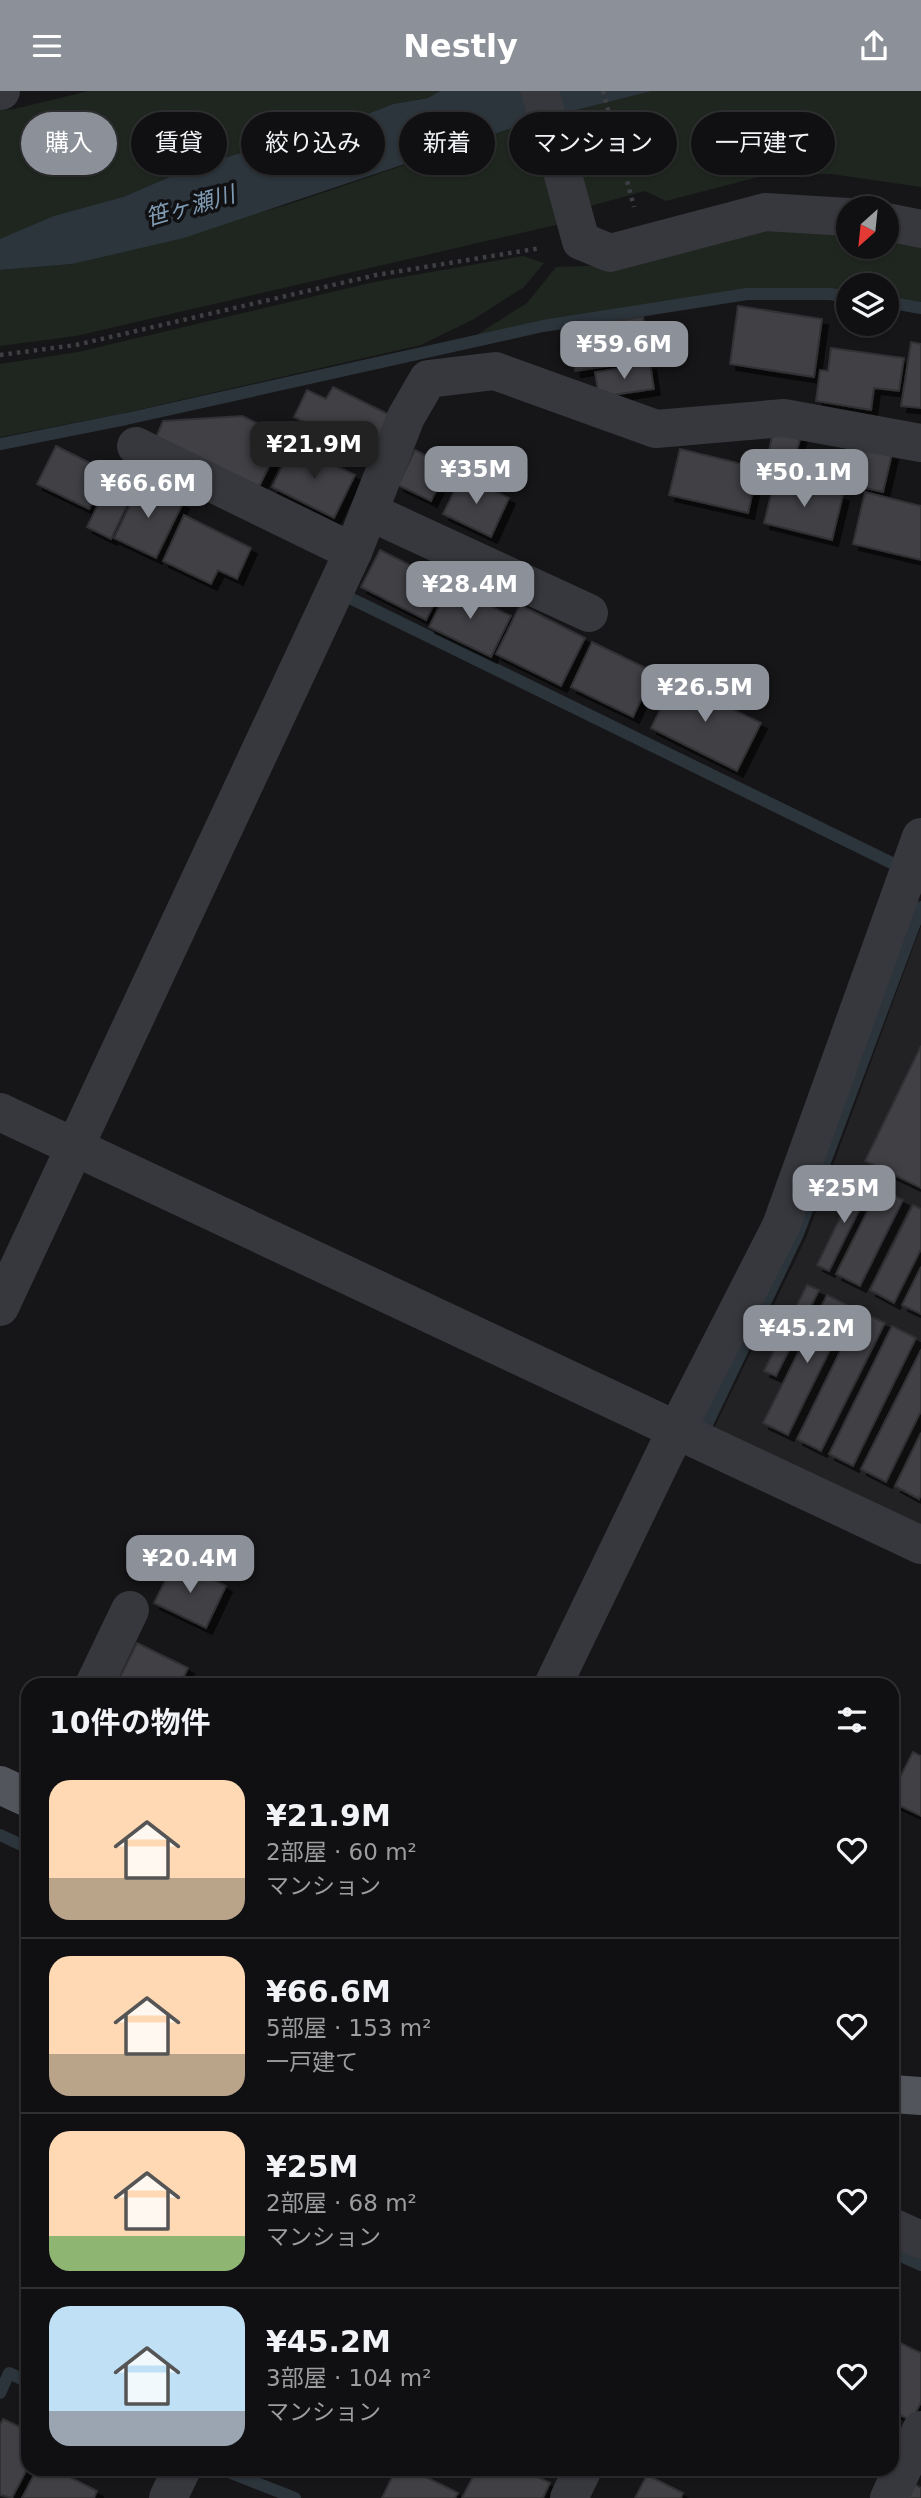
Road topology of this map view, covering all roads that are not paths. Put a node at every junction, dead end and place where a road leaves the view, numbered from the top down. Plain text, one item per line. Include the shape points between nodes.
1 (540, 91) edge
2 (836, 216) edge
3 (900, 225) edge
4 (921, 229) edge
5 (921, 443) edge
6 (136, 446) dead end
7 (370, 512) junction
8 (353, 552) junction
9 (589, 614) dead end
10 (913, 858) edge
11 (0, 1112) edge
12 (69, 1157) junction
13 (0, 1307) edge
14 (684, 1440) junction
15 (921, 1545) edge
16 (130, 1610) dead end
17 (97, 1678) edge
18 (556, 1678) edge
19 (0, 1785) edge
20 (21, 1795) edge
21 (899, 2094) edge
22 (921, 2096) edge
23 (899, 2230) edge
24 (921, 2240) edge
25 (921, 2430) edge
26 (178, 2476) edge
27 (580, 2476) edge
28 (168, 2498) edge
29 (569, 2498) edge
30 (889, 2498) edge

1 - 2 street via 578,230 610,253 765,212
3 - 4 street
5 - 7 street via 785,418 656,429 495,371 428,379 406,417
6 - 8 street
7 - 8 street
7 - 9 street
8 - 12 street
10 - 14 street via 780,1226
11 - 12 street
12 - 13 street
12 - 14 street
14 - 15 street
14 - 18 street
16 - 17 street
19 - 20 main road
21 - 22 main road
23 - 24 street
25 - 30 street
26 - 28 street
27 - 29 street

